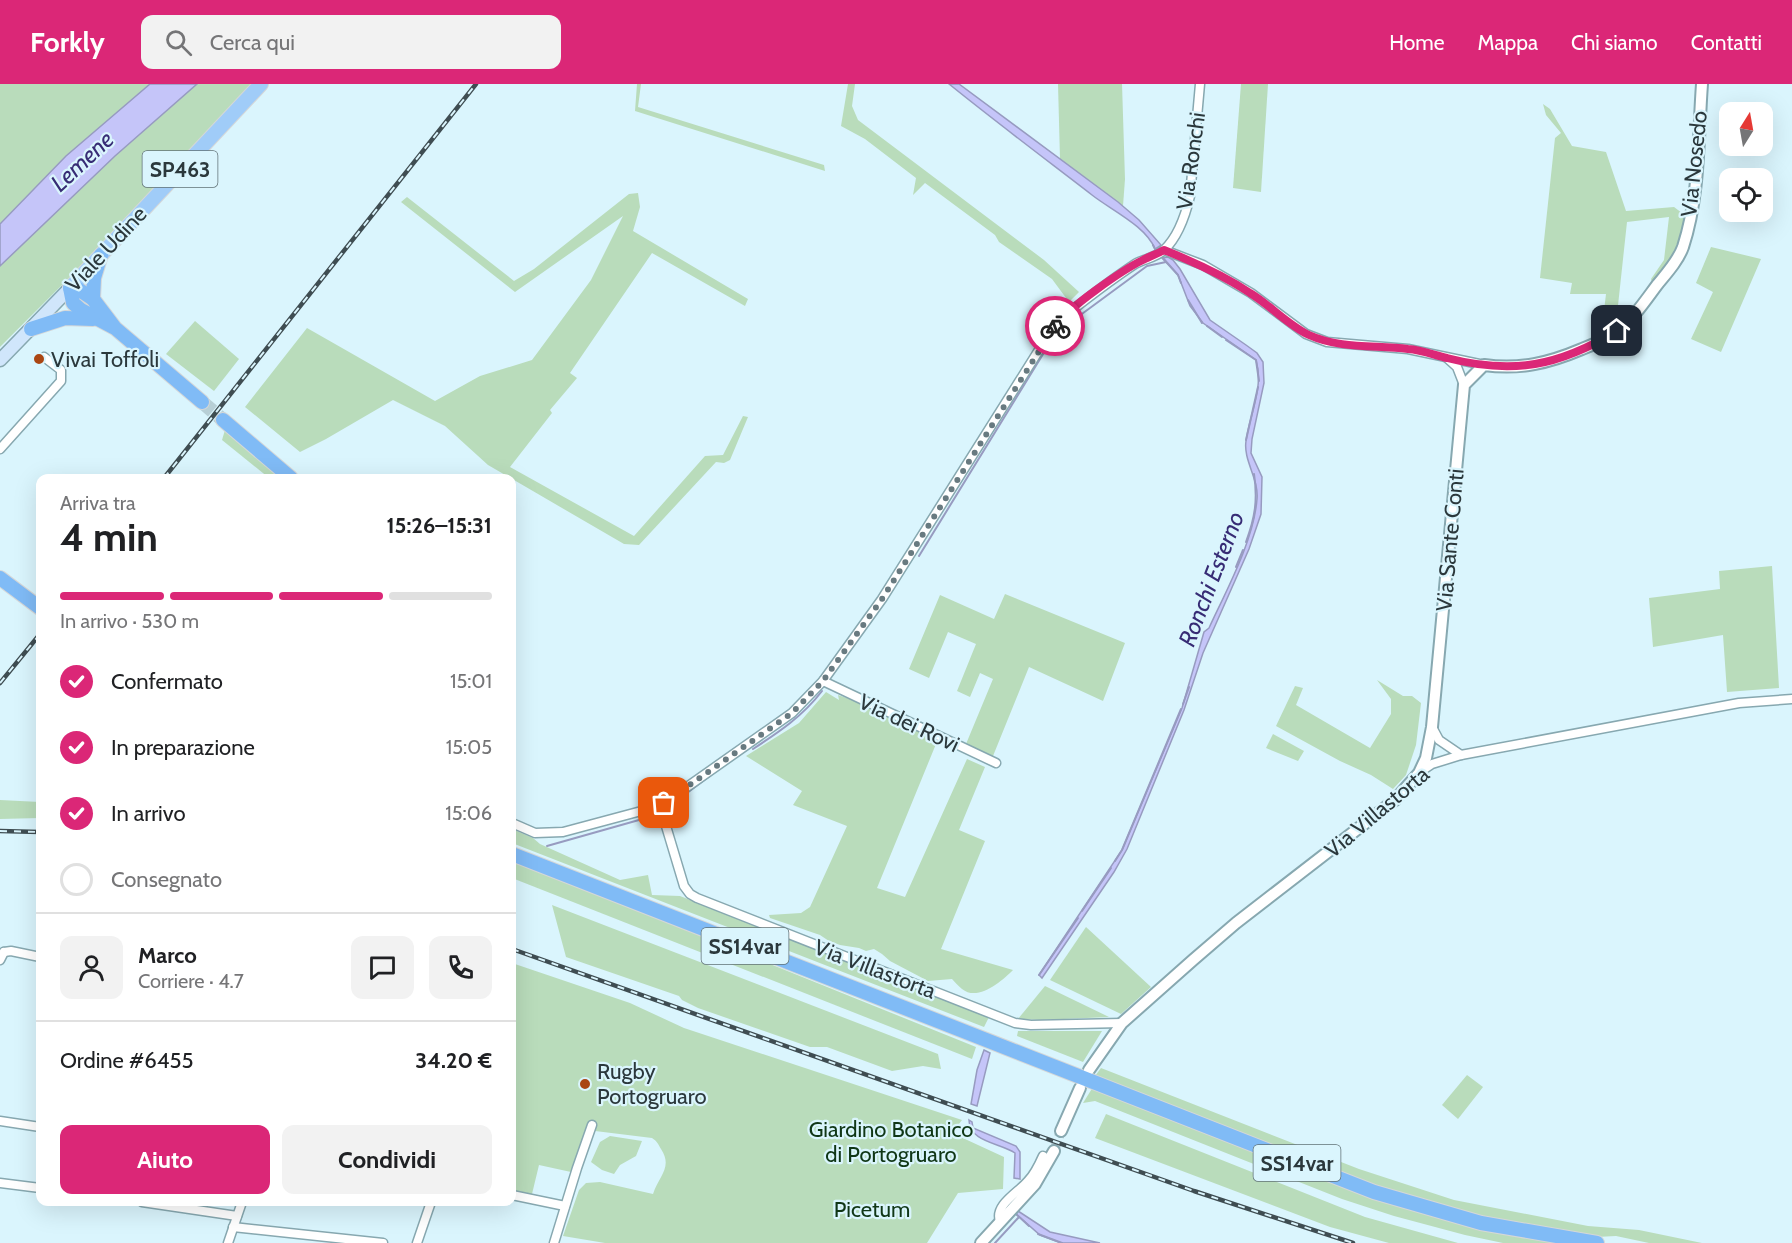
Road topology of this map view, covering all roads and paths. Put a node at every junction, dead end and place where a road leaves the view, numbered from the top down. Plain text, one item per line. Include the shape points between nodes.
1 (261, 84) edge
2 (1200, 84) edge
3 (1702, 84) edge
4 (1164, 250) junction
5 (101, 255) junction
6 (70, 288) junction
7 (93, 299) junction
8 (94, 319) junction
9 (115, 328) junction
10 (31, 329) junction
11 (44, 357) dead end
12 (1446, 358) junction
13 (0, 360) edge
14 (1484, 365) junction
15 (1464, 385) junction
16 (202, 402) tunnel mouth
17 (223, 420) tunnel mouth
18 (0, 449) edge
19 (286, 474) edge
20 (0, 578) edge
21 (36, 605) edge
22 (823, 681) junction
23 (1792, 699) edge
24 (1432, 728) junction
25 (1461, 755) junction
26 (996, 763) dead end
27 (1419, 773) junction
28 (660, 806) junction
29 (516, 825) edge
30 (516, 856) edge
31 (1, 953) edge
32 (36, 956) edge
33 (1122, 1023) junction
34 (1089, 1070) dead end
35 (1080, 1088) dead end
36 (0, 1121) edge
37 (592, 1125) dead end
38 (36, 1126) edge
39 (1061, 1131) tunnel mouth
40 (1054, 1151) tunnel mouth
41 (1043, 1156) tunnel mouth
42 (0, 1182) edge
43 (36, 1187) edge
44 (516, 1196) edge
45 (169, 1206) edge
46 (241, 1206) edge
47 (430, 1206) edge
48 (564, 1206) junction
49 (237, 1216) junction
50 (1000, 1221) junction
51 (233, 1227) junction
52 (228, 1243) edge
53 (383, 1243) edge
54 (417, 1243) edge
55 (554, 1243) edge
56 (981, 1243) edge
57 (1597, 1243) edge

1 - 5 main road, Viale Udine / SP463
2 - 4 street, Via Ronchi via 1187,212
3 - 14 street, Via Nosedo via 1694,202 1682,250 1671,268 1631,318 1599,342 1540,364
4 - 12 street, Via Nosedo via 1203,265 1251,293 1306,334 1327,342 1408,349
4 - 22 street, Via Ronchi via 1127,270 1056,323 882,599
5 - 6 main road, Viale Udine / SP463
5 - 7 highway
6 - 7 highway
6 - 8 highway via 73,303
6 - 10 main road, Viale Udine / SP463
7 - 9 highway
8 - 9 highway
8 - 10 highway via 66,318
9 - 16 highway
10 - 13 main road, Viale Udine / SP463
11 - 18 street via 62,370 61,381
12 - 14 street, Via Nosedo
12 - 15 street via 1456,367
14 - 15 street
15 - 24 street, Via Sante Conti
17 - 19 highway
20 - 21 highway
22 - 26 street, Via dei Rovi
22 - 28 street, Via Ronchi via 792,713
23 - 25 street, Via Villastorta via 1739,703
24 - 25 street via 1439,740
24 - 27 street, Via Sante Conti
25 - 27 street, Via Villastorta via 1432,764
27 - 33 street, Via Villastorta via 1395,800 1236,923
28 - 29 street, Via Ronchi via 562,832 536,833
28 - 33 street, Via Villastorta via 684,886 690,894 724,910 1015,1023
30 - 57 highway, SS14var via 1374,1192 1481,1223
31 - 32 street
33 - 34 street, Via Villastorta
35 - 39 street
36 - 38 street
37 - 48 street
40 - 50 street via 1035,1184
41 - 50 street via 1028,1181 1002,1207
42 - 43 street
44 - 48 street
45 - 49 street
46 - 49 street
47 - 54 street
48 - 55 street
49 - 51 street
50 - 56 street
51 - 52 street
51 - 53 street

